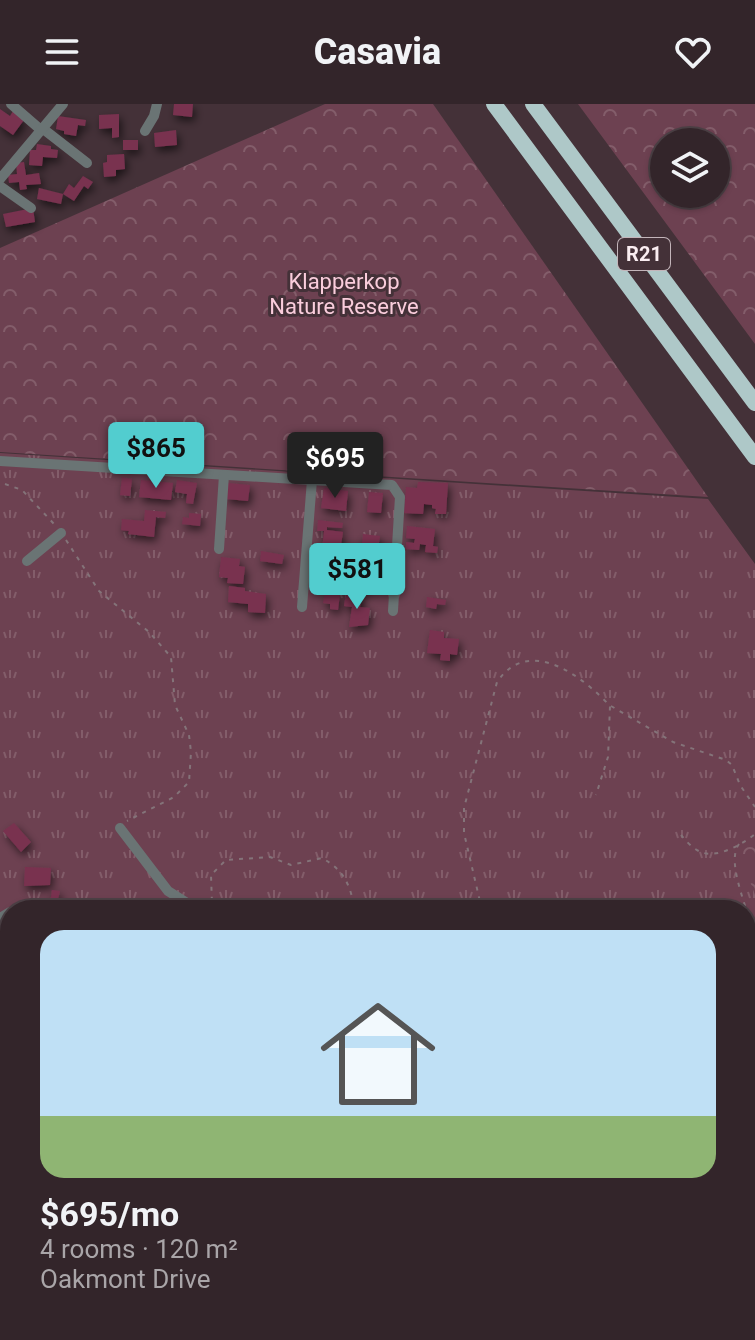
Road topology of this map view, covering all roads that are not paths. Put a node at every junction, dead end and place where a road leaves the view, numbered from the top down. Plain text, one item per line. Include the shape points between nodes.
1 (11, 104) edge
2 (63, 104) edge
3 (157, 104) edge
4 (494, 104) edge
5 (533, 104) edge
6 (42, 129) junction
7 (145, 131) dead end
8 (87, 163) dead end
9 (1, 175) edge
10 (0, 186) edge
11 (31, 208) dead end
12 (755, 403) edge
13 (755, 457) edge
14 (0, 461) edge
15 (224, 475) junction
16 (312, 480) junction
17 (61, 533) road end
18 (219, 549) dead end
19 (27, 561) dead end
20 (302, 607) dead end
21 (393, 611) dead end
22 (120, 828) road end
23 (182, 900) edge

1 - 6 street
2 - 6 street
3 - 7 street
4 - 13 highway, R21
5 - 12 highway, R21
6 - 8 street
6 - 9 street
10 - 11 street
14 - 15 street
15 - 16 street
15 - 18 street
16 - 20 street
16 - 21 street via 388,485 398,492
17 - 19 street
22 - 23 street via 168,891

